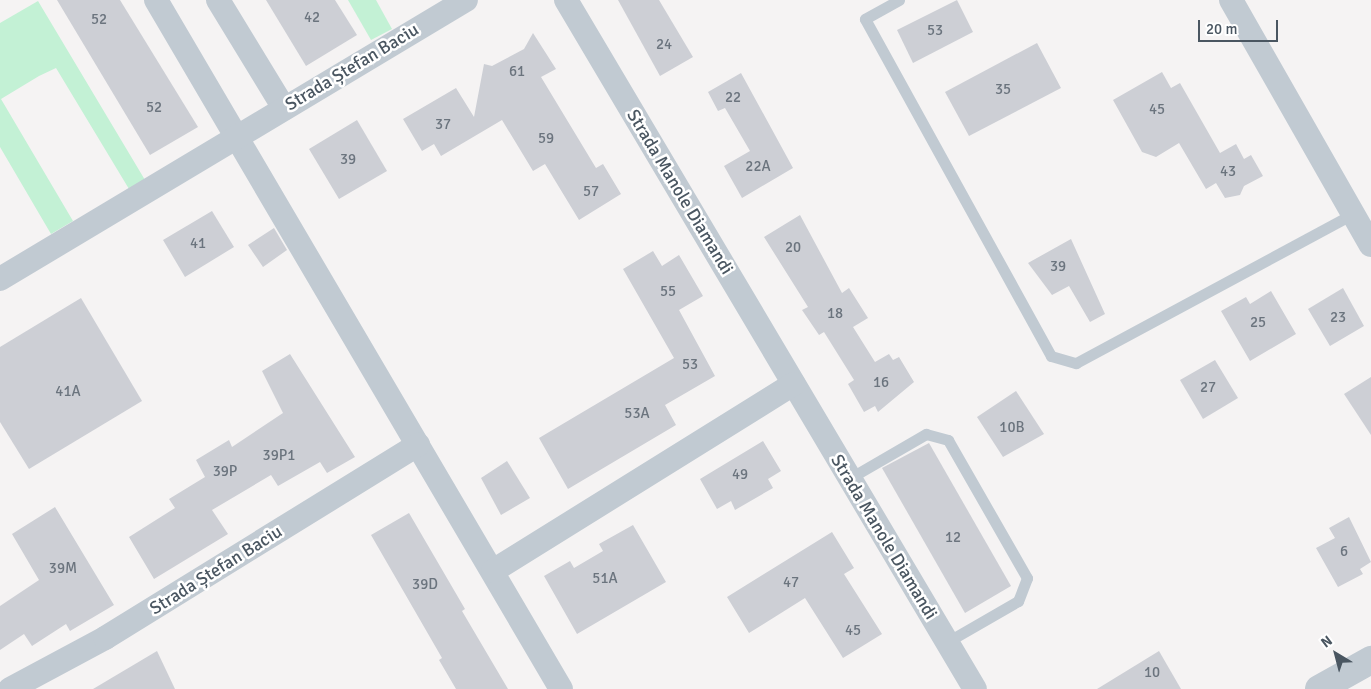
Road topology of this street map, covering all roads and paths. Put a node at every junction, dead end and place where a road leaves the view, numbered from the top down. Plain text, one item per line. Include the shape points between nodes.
1 (156, 0) edge
2 (218, 0) edge
3 (466, 0) edge
4 (566, 0) edge
5 (898, 0) edge
6 (1231, 0) edge
7 (284, 108) junction
8 (239, 136) junction
9 (1353, 214) junction
10 (1371, 245) edge
11 (0, 279) edge
12 (794, 384) junction
13 (418, 445) junction
14 (850, 478) junction
15 (493, 571) junction
16 (947, 642) junction
17 (1371, 660) edge
18 (10, 689) edge
19 (560, 689) edge
20 (975, 689) edge
21 (1318, 689) edge

1 - 8 street
2 - 7 street
3 - 7 street, Strada Ștefan Baciu
4 - 12 street, Strada Manole Diamandi
5 - 9 lane via 865,19 1050,356 1076,363
6 - 9 street
7 - 8 street, Strada Ștefan Baciu
8 - 11 street, Strada Ștefan Baciu
8 - 13 street
9 - 10 street
12 - 14 street, Strada Manole Diamandi
12 - 15 street
13 - 15 street
13 - 18 street, Strada Ștefan Baciu via 105,638
14 - 16 street, Strada Manole Diamandi
14 - 16 lane via 926,434 948,440 1027,578 1018,600
15 - 19 street
16 - 20 street, Strada Manole Diamandi
17 - 21 street

